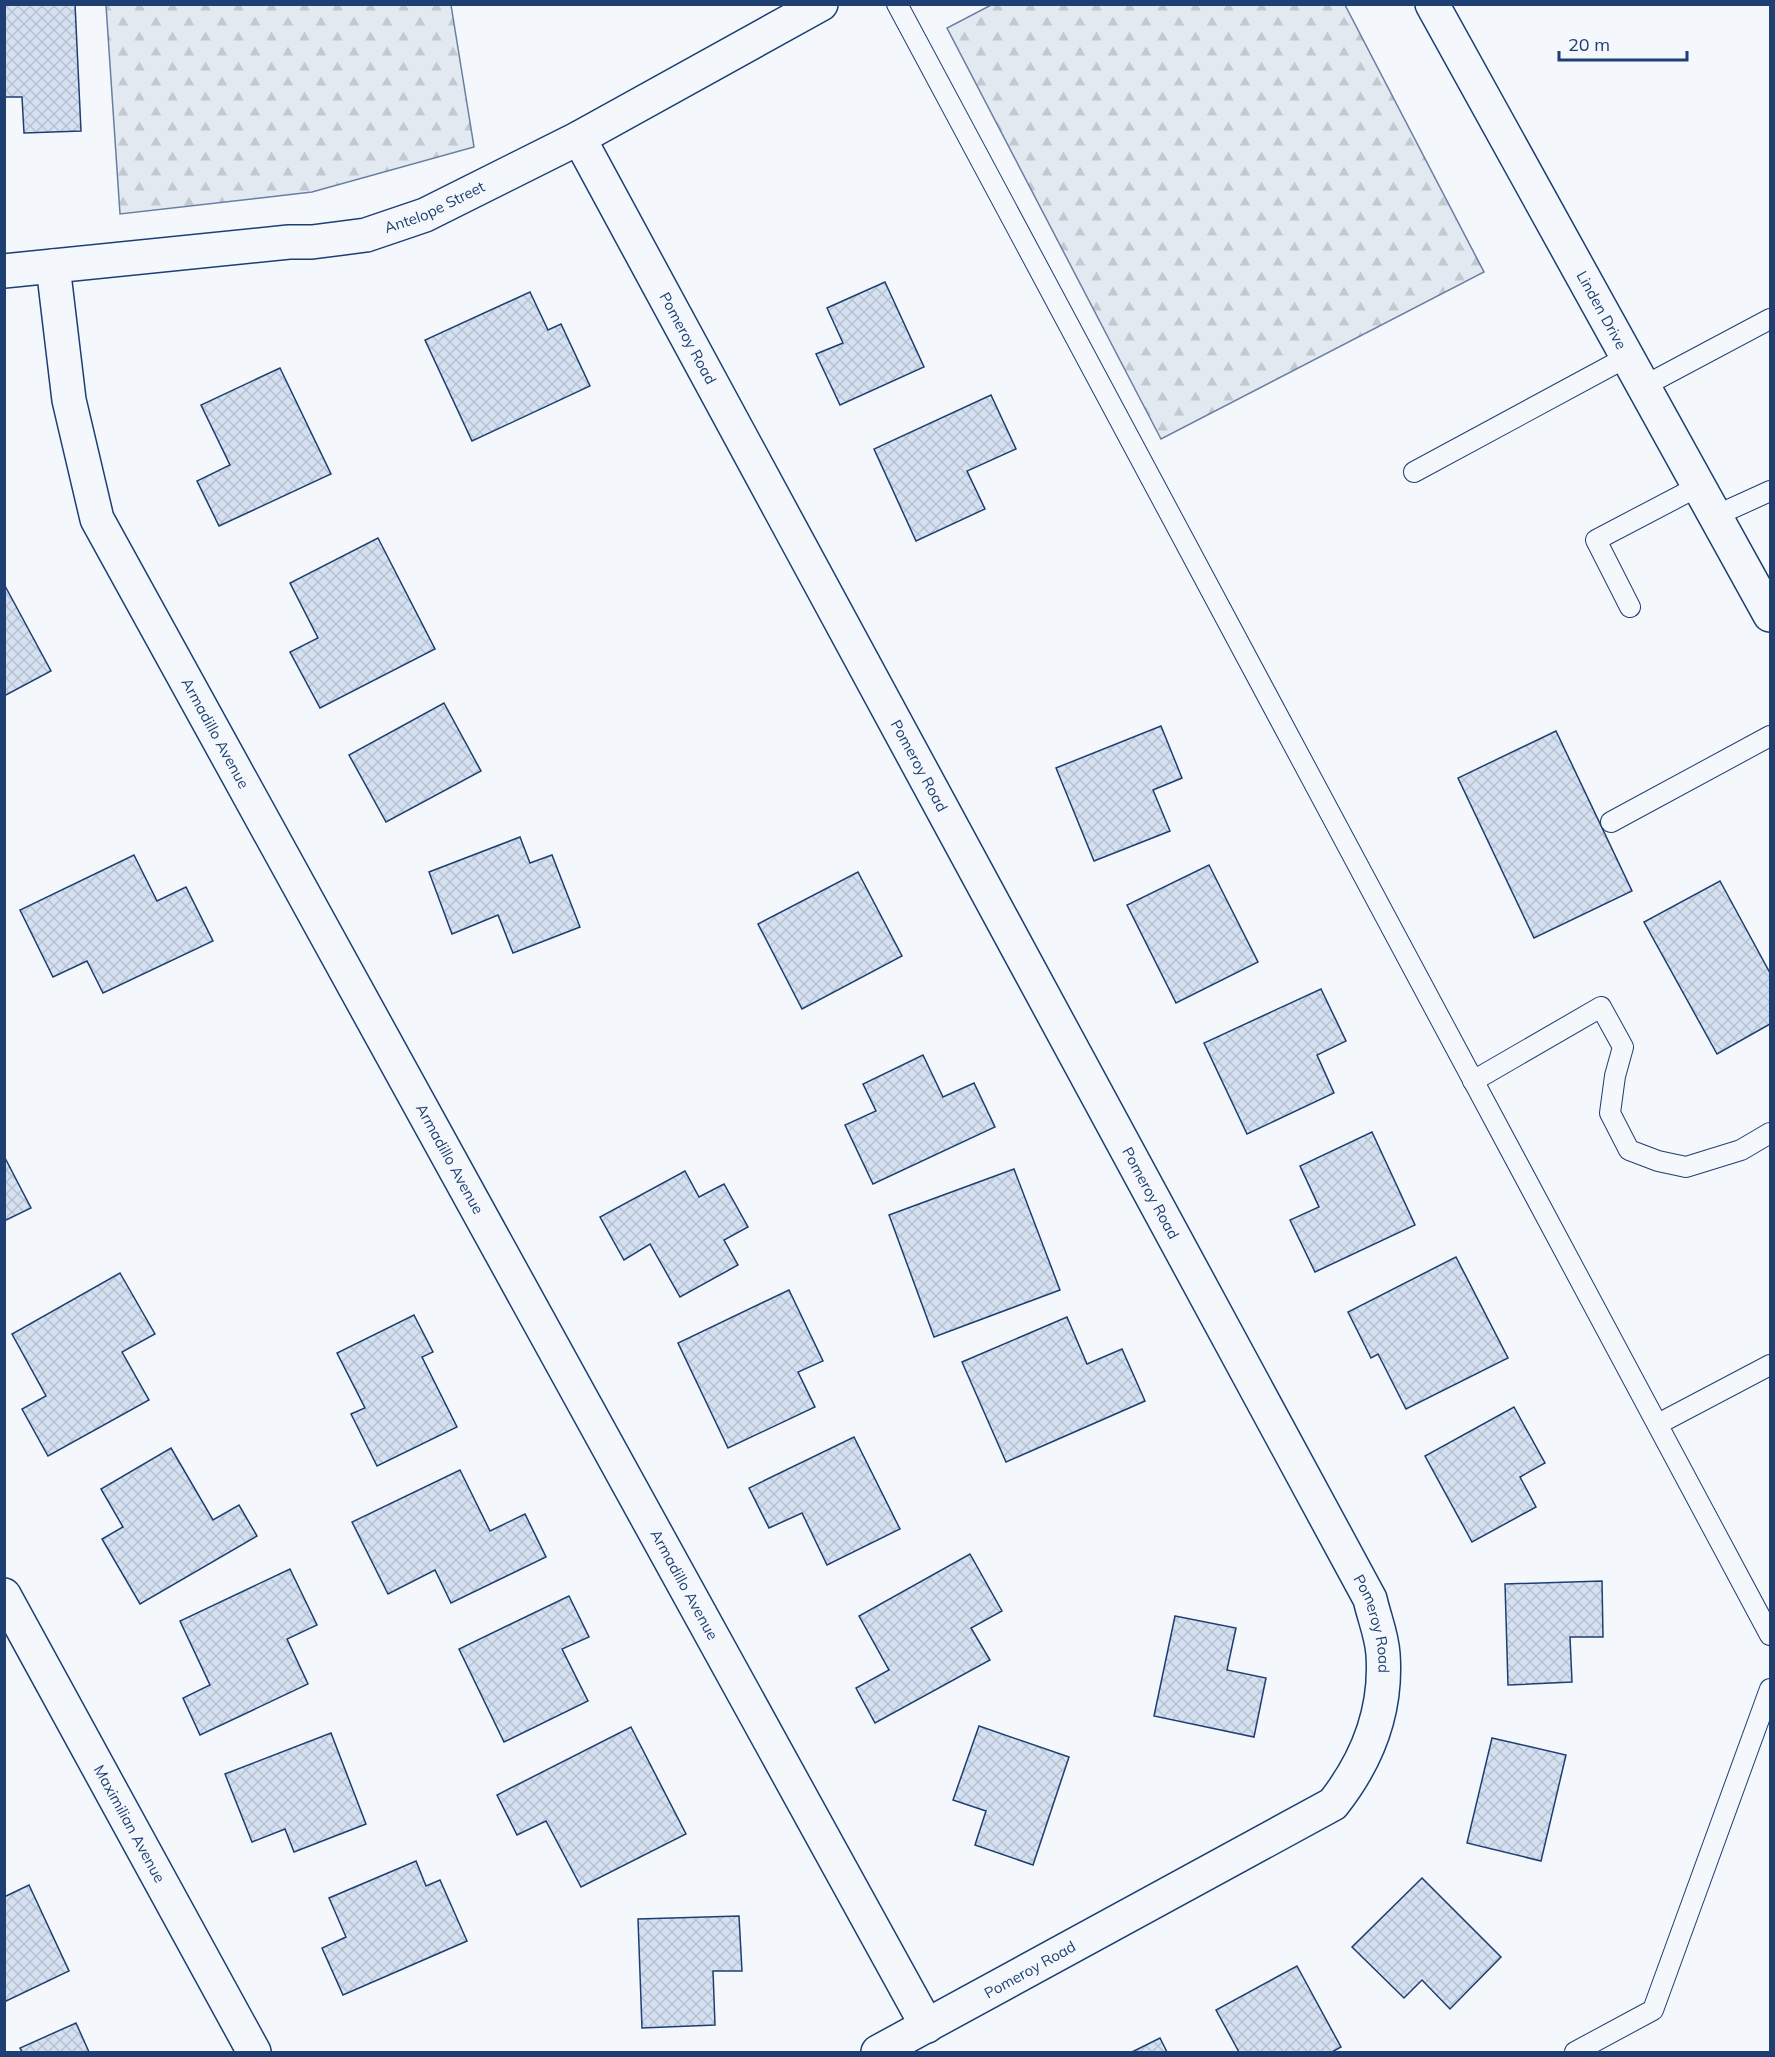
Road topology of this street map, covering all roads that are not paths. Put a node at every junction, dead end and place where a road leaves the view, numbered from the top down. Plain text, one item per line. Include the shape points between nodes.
1 (821, 4) edge
2 (897, 4) edge
3 (1432, 4) edge
4 (579, 138) junction
5 (53, 266) junction
6 (4, 271) edge
7 (1770, 319) edge
8 (1627, 357) junction
9 (1644, 386) junction
10 (1414, 472) dead end
11 (1699, 486) junction
12 (1770, 491) edge
13 (1715, 516) junction
14 (1629, 607) dead end
15 (1770, 615) edge
16 (1770, 736) edge
17 (1611, 822) dead end
18 (1473, 1081) junction
19 (1770, 1133) edge
20 (1770, 1365) edge
21 (1658, 1424) junction
22 (4, 1595) edge
23 (1770, 1635) edge
24 (1770, 1689) edge
25 (927, 2025) junction
26 (254, 2052) edge
27 (878, 2052) edge
28 (1575, 2052) edge

1 - 4 street, Antelope Street
2 - 18 lane
3 - 8 street, Linden Drive
4 - 5 street, Antelope Street via 425,215 366,235
4 - 25 street, Pomeroy Road via 1370,1599 1383,1652 1382,1698 1371,1743 1349,1784 1333,1804
5 - 6 street, Antelope Street
5 - 25 street, Armadillo Avenue via 69,400 97,519
7 - 9 lane
8 - 9 street, Linden Drive
8 - 10 lane
9 - 11 street, Linden Drive
11 - 13 street, Linden Drive
11 - 14 lane via 1596,540
12 - 13 lane
13 - 15 street, Linden Drive
16 - 17 lane
18 - 19 lane via 1601,1007 1623,1047 1610,1113 1629,1150 1686,1167 1741,1150
18 - 21 lane
20 - 21 lane
21 - 23 lane
22 - 26 street, Maximilian Avenue
24 - 28 lane via 1653,2010
25 - 27 street, Pomeroy Road

